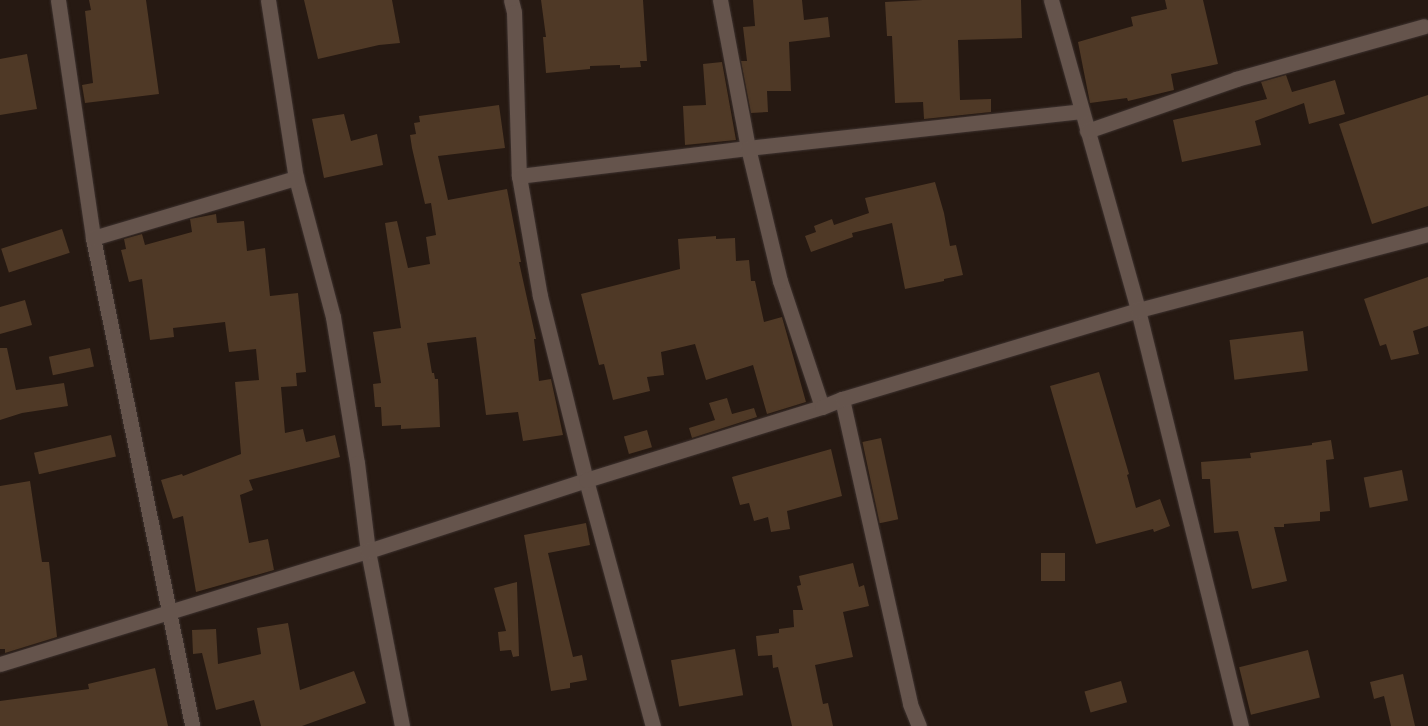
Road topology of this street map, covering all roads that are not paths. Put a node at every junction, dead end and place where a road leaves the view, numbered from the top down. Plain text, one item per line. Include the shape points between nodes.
1 (58, 0) edge
2 (268, 0) edge
3 (511, 0) edge
4 (720, 0) edge
5 (1051, 0) edge
6 (1424, 26) dead end
7 (1081, 111) junction
8 (1087, 131) junction
9 (748, 148) junction
10 (519, 176) junction
11 (296, 178) junction
12 (1428, 234) edge
13 (93, 238) junction
14 (1138, 310) junction
15 (842, 399) junction
16 (822, 407) junction
17 (586, 480) junction
18 (368, 551) junction
19 (169, 614) junction
20 (0, 664) edge
21 (192, 726) edge
22 (402, 726) edge
23 (653, 726) edge
24 (919, 726) edge
25 (1241, 726) edge

1 - 13 street
2 - 11 street
3 - 10 street
4 - 9 street
5 - 7 street
6 - 8 street via 1236,79
7 - 8 street
7 - 9 street
8 - 14 street
9 - 10 street
9 - 16 street via 780,281
10 - 17 street via 540,296
11 - 13 street
11 - 18 street via 333,317
12 - 14 street
13 - 19 street
14 - 15 street
14 - 25 street
15 - 16 street
15 - 24 street via 910,704
16 - 17 street
17 - 18 street
17 - 23 street
18 - 19 street
18 - 22 street
19 - 20 street
19 - 21 street

